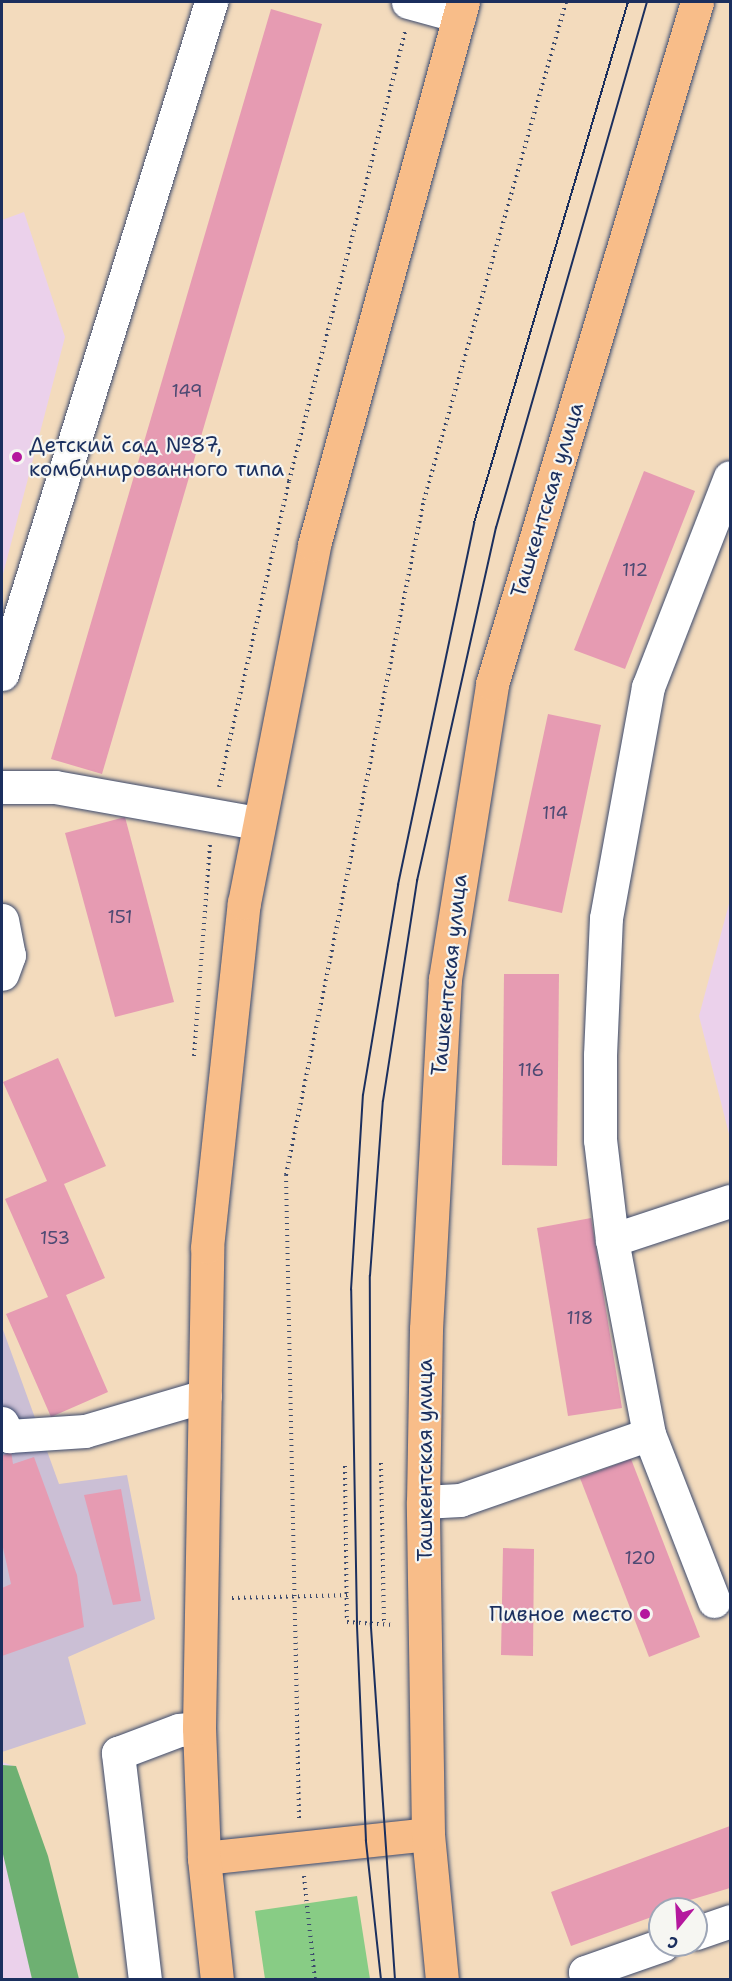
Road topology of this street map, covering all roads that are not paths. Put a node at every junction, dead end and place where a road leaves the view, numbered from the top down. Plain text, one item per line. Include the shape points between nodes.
1 (211, 2) edge
2 (408, 2) edge
3 (697, 2) edge
4 (461, 9) edge
5 (730, 477) edge
6 (2, 674) edge
7 (2, 787) edge
8 (257, 823) junction
9 (2, 921) edge
10 (2, 974) edge
11 (730, 1201) edge
12 (612, 1240) junction
13 (205, 1396) junction
14 (2, 1423) edge
15 (649, 1434) junction
16 (423, 1502) junction
17 (714, 1601) dead end
18 (199, 1728) junction
19 (428, 1834) junction
20 (204, 1858) junction
21 (730, 1921) edge
22 (708, 1929) edge
23 (648, 1950) edge
24 (145, 1980) edge
25 (217, 1980) edge
26 (442, 1980) edge
27 (587, 1980) edge

1 - 6 lane
2 - 4 lane
3 - 16 main road, Ташкентская улица via 492,684 445,979 426,1317
4 - 8 main road via 350,397
5 - 12 lane via 648,687 626,785 606,918 600,1055 600,1140
7 - 8 lane via 55,788
8 - 13 main road via 221,1086 207,1247
9 - 10 lane via 9,955
11 - 12 lane
12 - 15 lane
13 - 14 lane via 85,1431 9,1436
13 - 18 main road
15 - 16 lane via 460,1500
15 - 17 lane
16 - 19 main road, Ташкентская улица
18 - 20 main road
18 - 24 lane via 179,1730 117,1753
19 - 20 main road
19 - 26 main road, Ташкентская улица
20 - 25 main road
21 - 22 lane
23 - 27 lane via 585,1972

